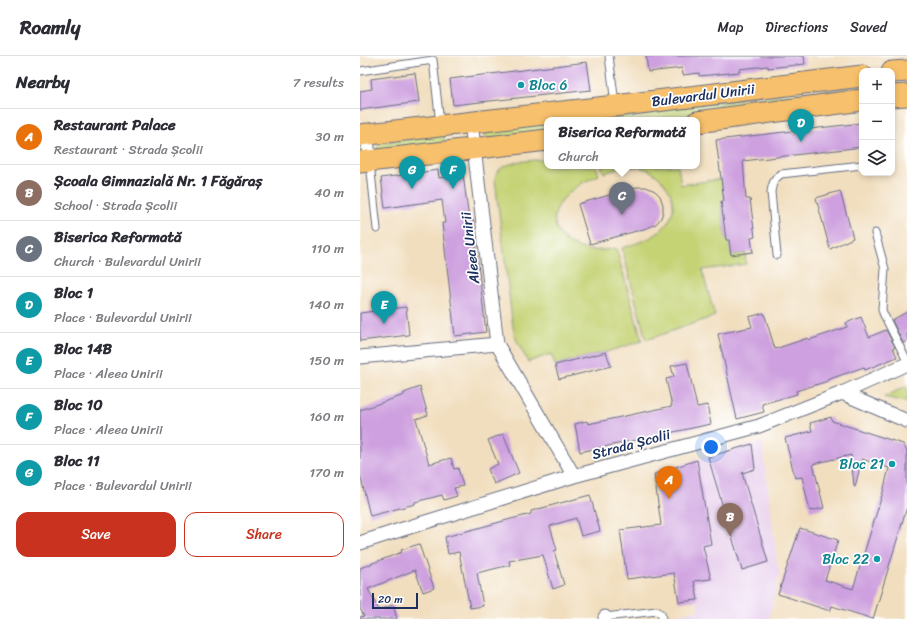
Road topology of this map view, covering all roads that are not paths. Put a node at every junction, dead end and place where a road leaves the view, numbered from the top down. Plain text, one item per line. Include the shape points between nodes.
1 (609, 56) edge
2 (360, 71) edge
3 (907, 71) edge
4 (895, 72) edge
5 (859, 76) edge
6 (907, 95) edge
7 (895, 96) edge
8 (859, 100) edge
9 (615, 106) junction
10 (471, 122) junction
11 (700, 122) edge
12 (441, 126) junction
13 (363, 135) edge
14 (544, 140) edge
15 (474, 149) junction
16 (365, 162) edge
17 (859, 165) edge
18 (377, 229) dead end
19 (875, 233) dead end
20 (777, 255) dead end
21 (497, 344) junction
22 (360, 357) edge
23 (907, 362) edge
24 (842, 393) junction
25 (907, 421) edge
26 (574, 476) junction
27 (360, 543) edge
28 (605, 618) edge
29 (662, 619) edge

1 - 9 lane
2 - 12 lane via 433,60
3 - 4 main road
5 - 9 main road, Bulevardul Unirii
6 - 7 main road
8 - 11 main road, Bulevardul Unirii
9 - 10 main road, Bulevardul Unirii
10 - 12 main road, Bulevardul Unirii
10 - 15 street
12 - 13 main road, Bulevardul Unirii
13 - 16 street, Bulevardul Unirii
14 - 15 main road
15 - 16 main road
15 - 21 street, Aleea Unirii
16 - 18 lane
17 - 20 lane via 781,174 776,178 771,192
19 - 23 lane via 885,269 882,309
21 - 22 street
21 - 26 street, Aleea Unirii
23 - 24 street, Strada Școlii
24 - 25 street
24 - 26 street, Strada Școlii via 760,426
26 - 27 street, Strada Școlii
28 - 29 lane via 654,610 659,612

